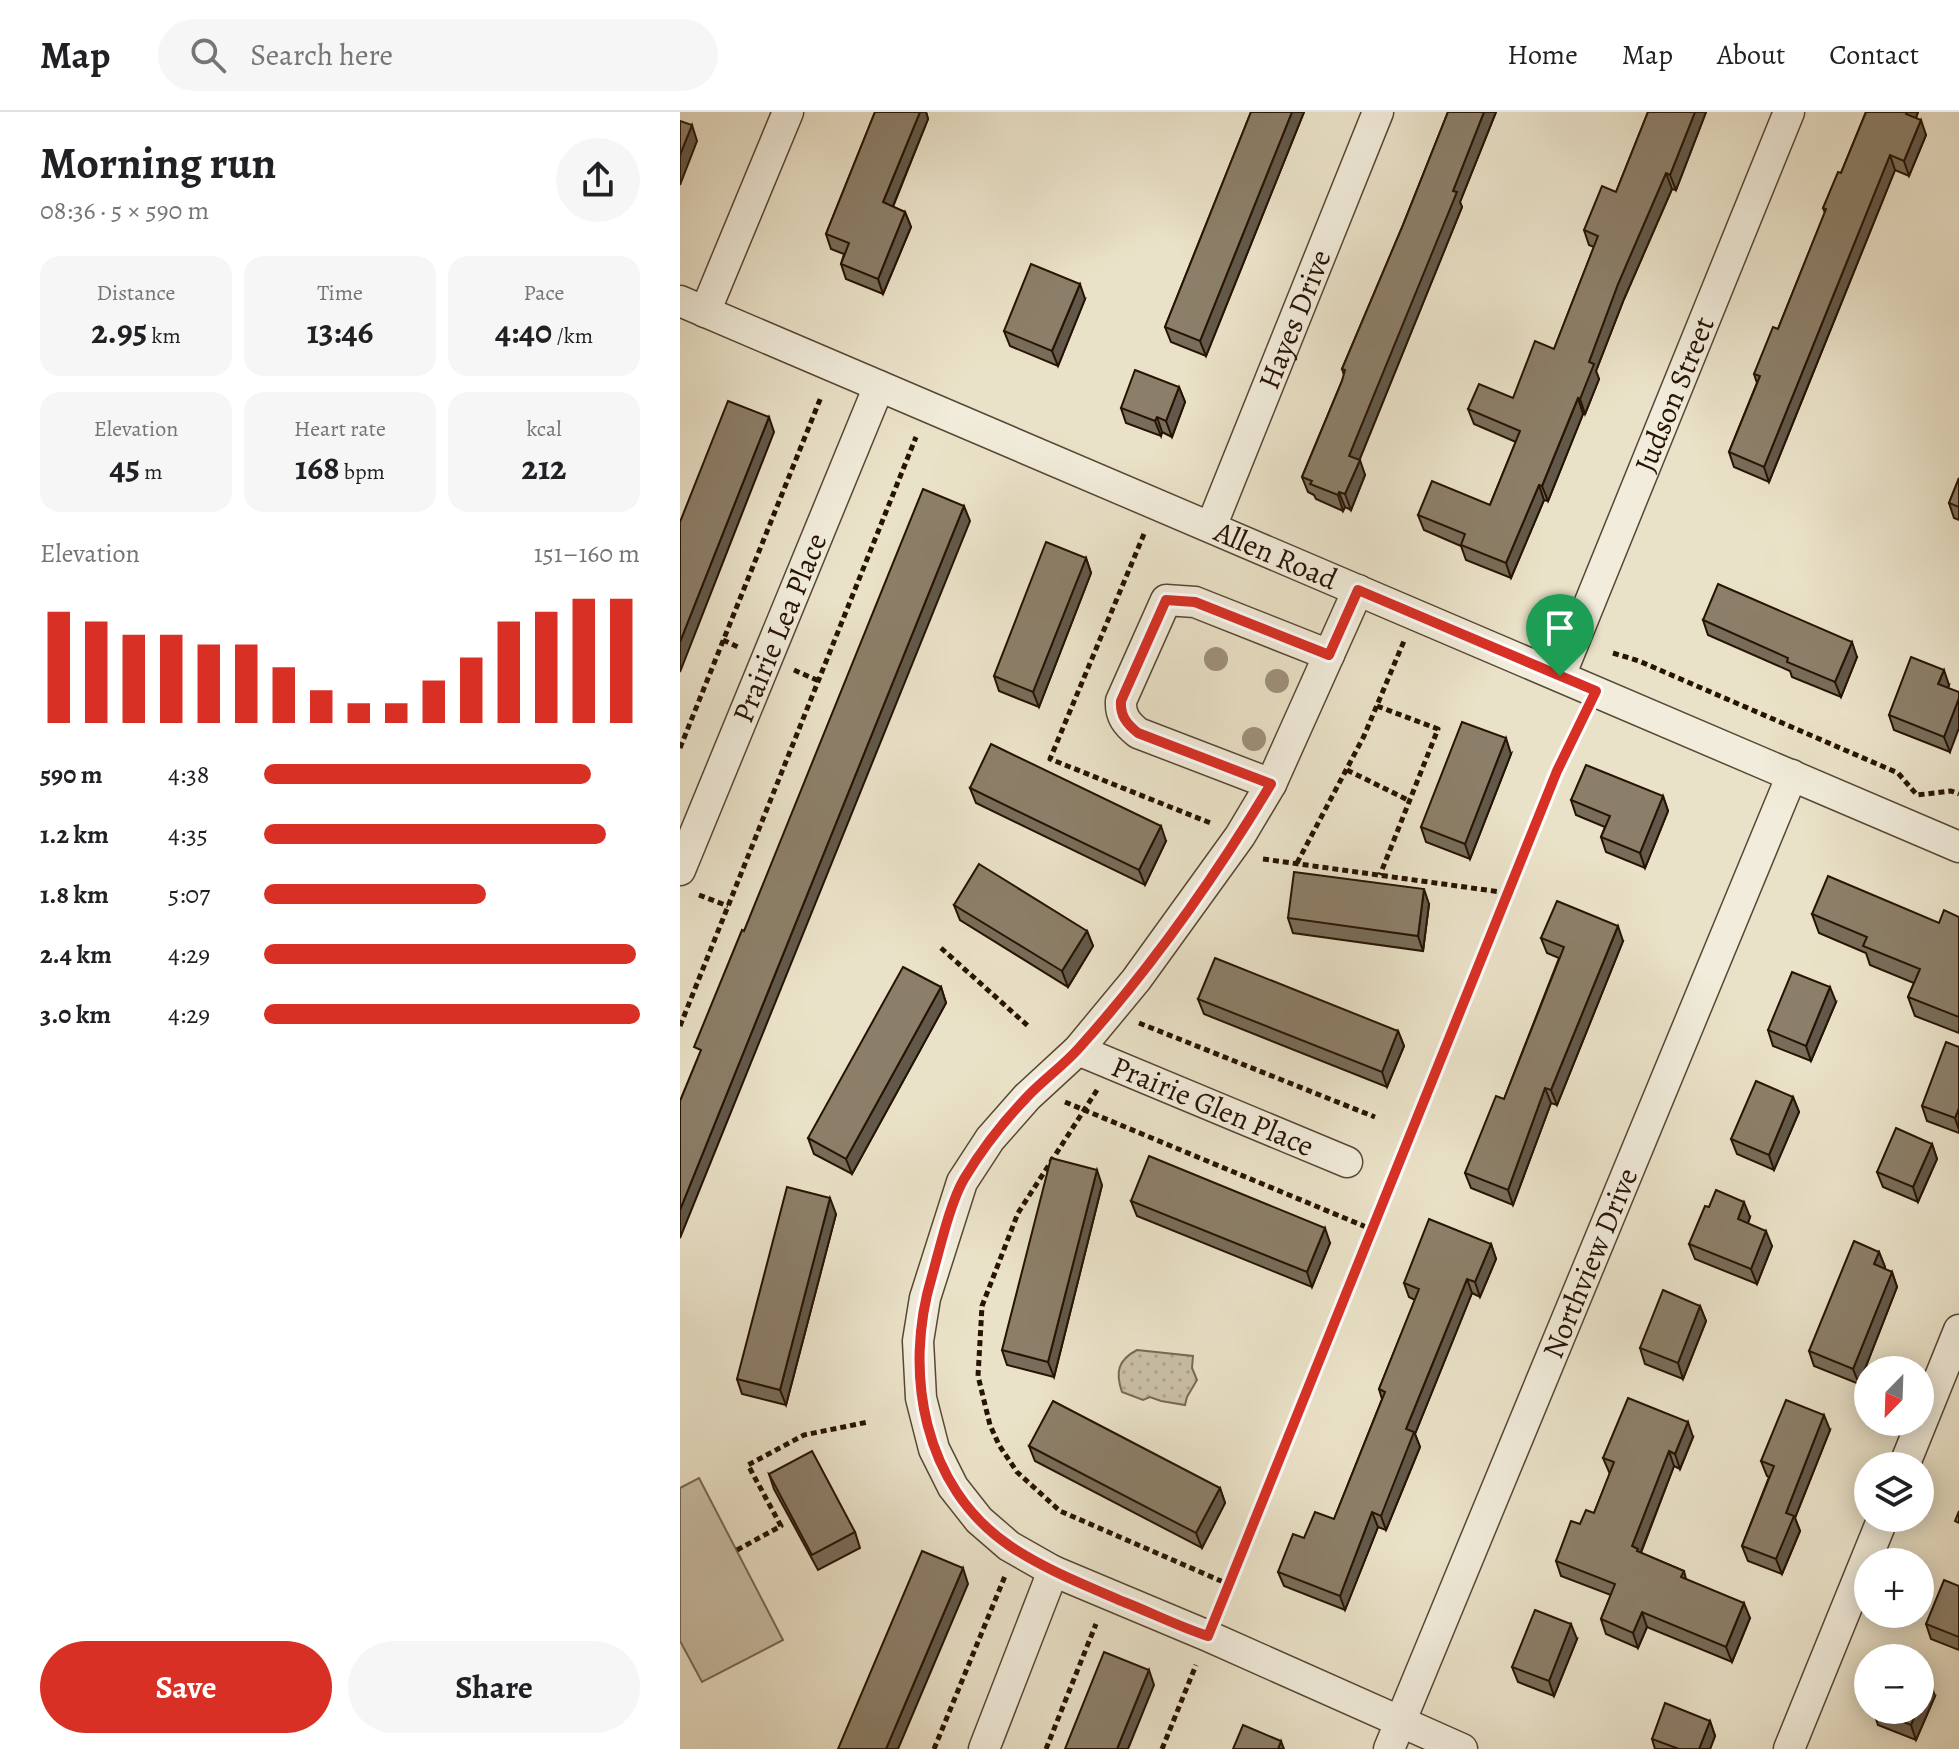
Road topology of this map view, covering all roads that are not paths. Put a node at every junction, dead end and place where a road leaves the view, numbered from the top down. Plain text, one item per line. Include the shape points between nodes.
1 (788, 112) edge
2 (1378, 112) edge
3 (1789, 112) edge
4 (693, 306) edge
5 (879, 386) junction
6 (1211, 527) junction
7 (1358, 590) junction
8 (1329, 655) junction
9 (1560, 676) junction
10 (1792, 775) junction
11 (1271, 784) junction
12 (1959, 847) edge
13 (686, 881) edge
14 (1078, 1050) junction
15 (1347, 1162) dead end
16 (1959, 1330) edge
17 (1910, 1452) edge
18 (1877, 1532) edge
19 (1053, 1571) junction
20 (1394, 1736) edge
21 (984, 1749) edge
22 (1462, 1749) edge
23 (1789, 1749) edge

1 - 4 street
2 - 6 street, Hayes Drive
3 - 9 street, Judson Street
4 - 5 street, Allen Road
5 - 6 street, Allen Road
5 - 13 street, Prairie Lea Place
6 - 7 street, Allen Road
7 - 8 street, Prairie Glen Place
7 - 9 street, Allen Road
8 - 11 street, Prairie Glen Place
8 - 11 street via 1195,602 1166,600 1156,620 1121,701 1125,720 1138,733
9 - 10 street, Allen Road
10 - 12 street, Allen Road
10 - 20 street, Northview Drive
11 - 14 street, Prairie Glen Place via 1210,879
14 - 15 street, Prairie Glen Place
14 - 19 street, Prairie Glen Place via 990,1139 962,1182 925,1298 918,1341 921,1398 934,1449 953,1487 1009,1546
16 - 17 street
18 - 23 street
19 - 20 street, Prairie Glen Place via 1208,1636
19 - 21 street
20 - 22 street, Prairie Glen Place

